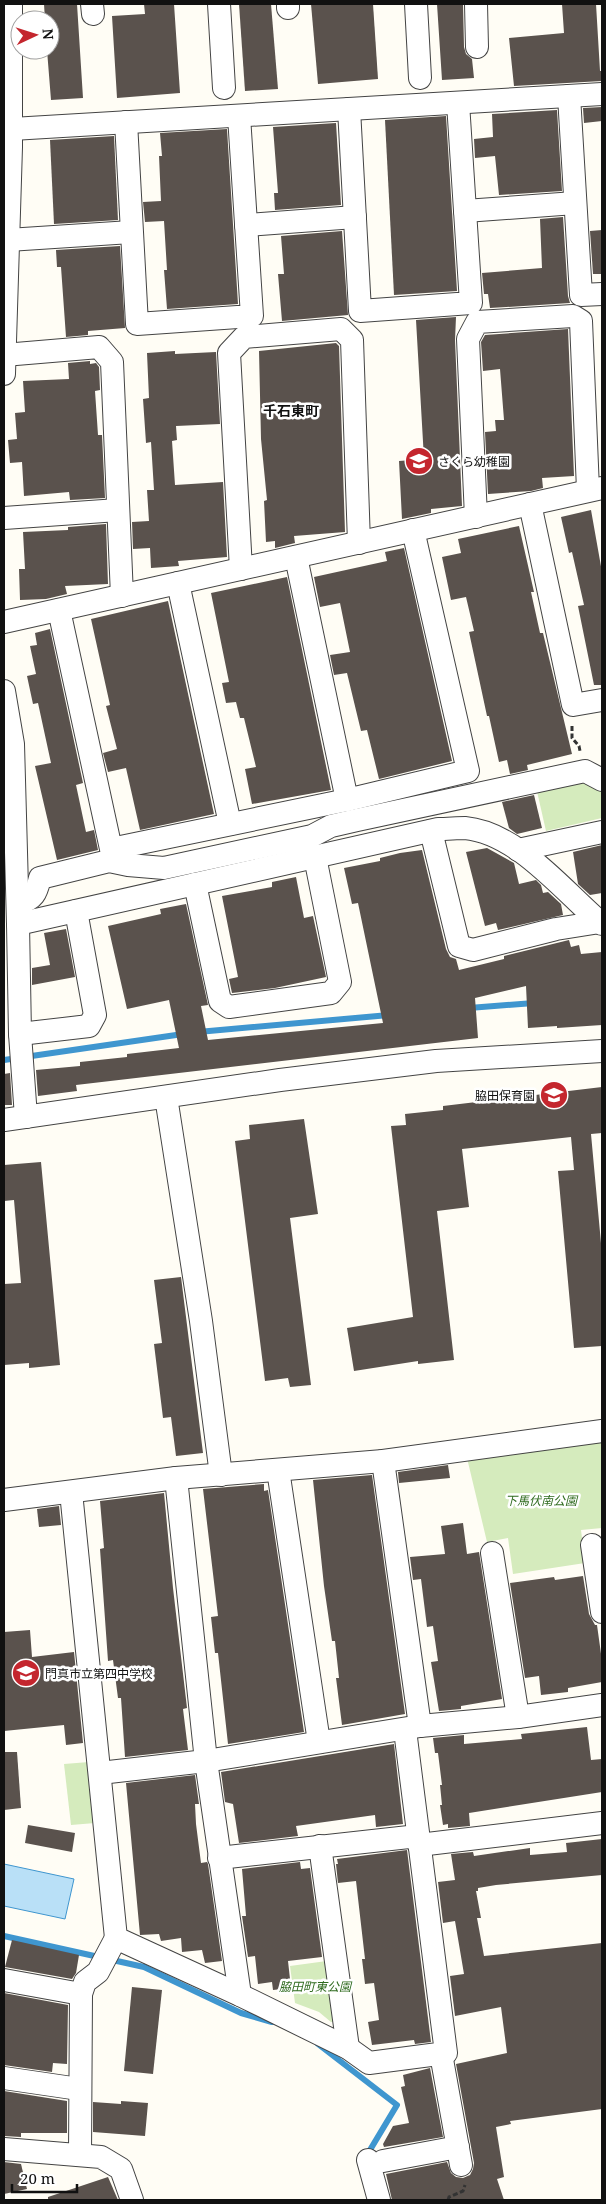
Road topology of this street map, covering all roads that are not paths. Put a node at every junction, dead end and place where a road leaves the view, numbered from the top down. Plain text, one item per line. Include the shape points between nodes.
1 (11, 4) edge
2 (218, 4) edge
3 (416, 4) edge
4 (476, 4) edge
5 (477, 47) dead end
6 (420, 78) dead end
7 (224, 88) dead end
8 (602, 94) edge
9 (569, 96) junction
10 (458, 103) junction
11 (350, 109) junction
12 (239, 116) junction
13 (126, 122) junction
14 (9, 141) edge
15 (575, 203) junction
16 (465, 211) junction
17 (355, 217) junction
18 (246, 225) junction
19 (131, 232) junction
20 (7, 246) edge
21 (602, 294) edge
22 (4, 355) edge
23 (595, 489) edge
24 (530, 504) junction
25 (118, 510) junction
26 (476, 517) junction
27 (4, 518) edge
28 (414, 530) junction
29 (359, 543) junction
30 (296, 557) junction
31 (241, 569) junction
32 (178, 583) junction
33 (122, 596) junction
34 (58, 610) junction
35 (4, 622) edge
36 (4, 694) edge
37 (602, 700) edge
38 (602, 780) edge
39 (347, 800) junction
40 (230, 824) junction
41 (431, 831) junction
42 (602, 832) edge
43 (518, 850) junction
44 (315, 857) junction
45 (195, 884) junction
46 (14, 899) edge
47 (76, 911) junction
48 (601, 923) edge
49 (20, 1034) junction
50 (602, 1051) edge
51 (166, 1097) junction
52 (26, 1118) junction
53 (4, 1120) edge
54 (602, 1431) edge
55 (383, 1461) junction
56 (278, 1470) junction
57 (221, 1475) junction
58 (176, 1478) junction
59 (71, 1492) junction
60 (4, 1500) edge
61 (592, 1544) dead end
62 (492, 1553) dead end
63 (602, 1612) edge
64 (602, 1705) edge
65 (518, 1717) junction
66 (413, 1728) junction
67 (319, 1742) junction
68 (206, 1761) junction
69 (100, 1773) junction
70 (602, 1823) edge
71 (419, 1840) junction
72 (320, 1846) junction
73 (219, 1858) junction
74 (114, 1942) junction
75 (4, 1980) edge
76 (81, 1994) junction
77 (240, 1994) junction
78 (348, 2048) junction
79 (440, 2054) junction
80 (4, 2078) edge
81 (79, 2089) junction
82 (4, 2149) edge
83 (80, 2155) junction
84 (132, 2200) edge
85 (379, 2200) edge

1 - 14 street
2 - 7 street
3 - 6 street
4 - 5 street
8 - 9 street
9 - 10 street
9 - 15 street
10 - 11 street
10 - 16 street
11 - 12 street
11 - 17 street
12 - 13 street
12 - 18 street
13 - 14 street
13 - 19 street
14 - 20 street
15 - 16 street
15 - 21 street via 580,295
16 - 17 street via 471,303 360,311
17 - 18 street
18 - 19 street via 252,316 137,324
19 - 20 street
20 - 22 street
22 - 25 street via 99,347 112,362
23 - 24 street
23 - 26 street via 581,321 573,316 477,322 468,339
24 - 26 street
24 - 37 street via 573,705
25 - 27 street
25 - 33 street
26 - 28 street
28 - 29 street
28 - 39 street via 468,771
29 - 30 street
29 - 31 street via 352,340 342,329 244,337 230,353
30 - 31 street
30 - 39 street
31 - 32 street
32 - 33 street
32 - 40 street
33 - 34 street
34 - 35 street
34 - 40 street via 111,849
36 - 46 street via 12,744
38 - 46 street via 585,771 580,772 357,820 331,826 312,836 164,868 109,861 40,878 37,893 32,899
39 - 40 street
41 - 43 street via 466,828 488,834
41 - 44 street
41 - 48 street via 460,946 473,950 556,929
42 - 43 street
43 - 48 street
44 - 45 street
44 - 45 street via 340,982 331,993 229,1007 220,1000
45 - 47 street
46 - 47 street
46 - 49 street
47 - 49 street via 95,1015 90,1026
49 - 52 street
50 - 51 street via 436,1061
51 - 52 street
51 - 57 street
52 - 53 street
54 - 55 street
55 - 56 street
55 - 66 street
56 - 57 street
56 - 67 street
57 - 58 street
58 - 59 street
58 - 68 street
59 - 60 street
59 - 69 street
61 - 63 street
62 - 65 street
64 - 65 street
65 - 66 street
66 - 67 street
66 - 71 street
67 - 68 street
68 - 69 street
68 - 73 street
69 - 74 street
70 - 71 street
71 - 72 street
71 - 79 street via 446,2054
72 - 73 street
72 - 78 street
73 - 77 street
74 - 76 street via 98,1972 85,1982
74 - 77 street
75 - 76 street
76 - 81 street
77 - 78 street
78 - 79 street via 369,2063
79 - 85 street via 460,2156 375,2160
80 - 81 street
81 - 83 street
82 - 83 street
83 - 84 street via 101,2157 121,2170

